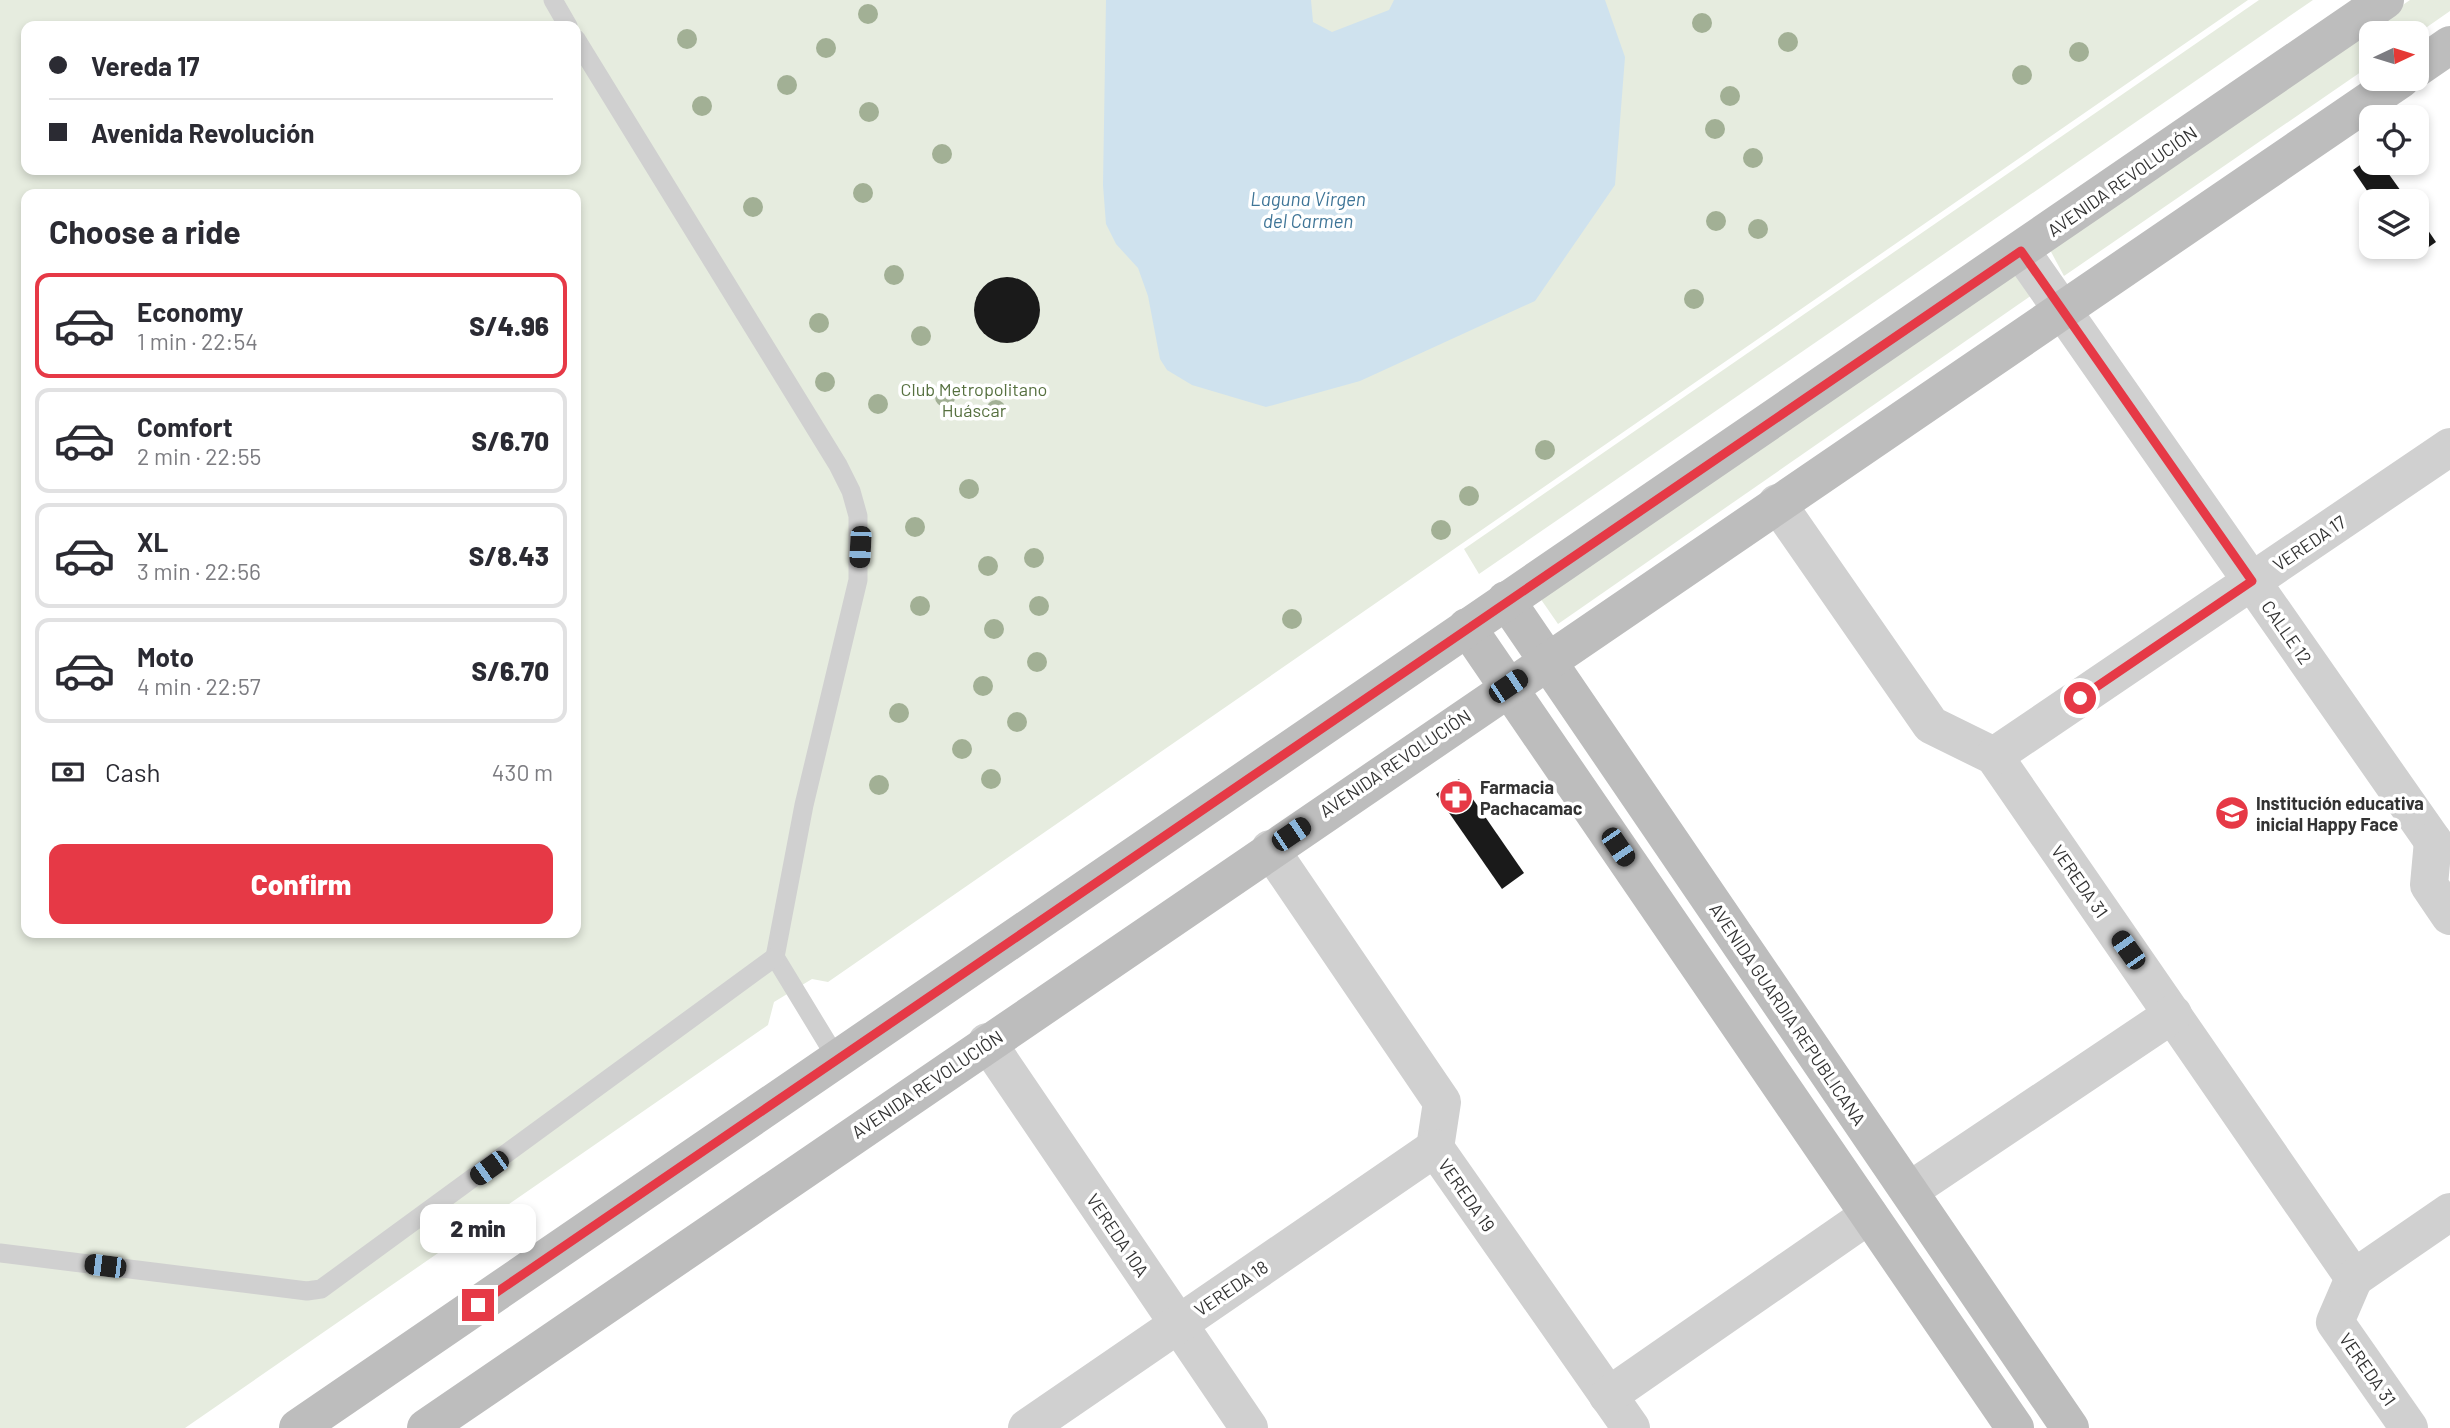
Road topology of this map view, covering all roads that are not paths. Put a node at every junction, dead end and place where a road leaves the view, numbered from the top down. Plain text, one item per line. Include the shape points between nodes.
1 (553, 0) edge
2 (2385, 0) edge
3 (565, 21) edge
4 (2450, 45) edge
5 (581, 47) edge
6 (2429, 60) edge
7 (2383, 91) edge
8 (2021, 251) junction
9 (2063, 310) junction
10 (2450, 447) edge
11 (1777, 503) junction
12 (2252, 581) junction
13 (1506, 600) junction
14 (1467, 627) junction
15 (1548, 659) junction
16 (1508, 686) junction
17 (1994, 756) junction
18 (2442, 835) edge
19 (1270, 849) junction
20 (2450, 916) edge
21 (775, 957) junction
22 (2173, 1014) junction
23 (987, 1042) junction
24 (837, 1059) junction
25 (1435, 1148) junction
26 (1909, 1191) junction
27 (2450, 1212) edge
28 (1869, 1215) junction
29 (0, 1253) edge
30 (2354, 1278) junction
31 (1178, 1324) junction
32 (1608, 1396) junction
33 (298, 1428) edge
34 (426, 1428) edge
35 (1027, 1428) edge
36 (1249, 1428) edge
37 (1631, 1428) edge
38 (2015, 1428) edge
39 (2070, 1428) edge
40 (2409, 1428) edge

1 - 3 lane
2 - 8 street, AVENIDA REVOLUCIÓN
4 - 6 street
5 - 21 lane via 838,465 858,516 858,580 833,676
7 - 9 street, AVENIDA REVOLUCIÓN
8 - 9 street, CALLE 12
8 - 13 street, AVENIDA REVOLUCIÓN
9 - 11 street, AVENIDA REVOLUCIÓN
9 - 12 street, CALLE 12
10 - 12 street, VEREDA 17
11 - 15 street, AVENIDA REVOLUCIÓN
11 - 17 street, VEREDA 31 via 1931,725
12 - 17 street, VEREDA 17
12 - 18 street, CALLE 12
13 - 14 street, AVENIDA REVOLUCIÓN
13 - 15 street, AVENIDA GUARDIA REPUBLICANA
14 - 16 street
14 - 24 street, AVENIDA REVOLUCIÓN
15 - 16 street, AVENIDA REVOLUCIÓN
15 - 26 street, AVENIDA GUARDIA REPUBLICANA
16 - 19 street, AVENIDA REVOLUCIÓN
16 - 28 street
17 - 22 street, VEREDA 31
18 - 20 street via 2429,885
19 - 23 street, AVENIDA REVOLUCIÓN
19 - 25 street, VEREDA 19 via 1442,1102
21 - 24 lane
21 - 29 lane via 321,1289 307,1291
22 - 26 street
22 - 30 street, VEREDA 31
23 - 31 street, VEREDA 10A
23 - 34 street, AVENIDA REVOLUCIÓN
24 - 33 street, AVENIDA REVOLUCIÓN
25 - 31 street, VEREDA 18
25 - 32 street, VEREDA 19
26 - 39 street, AVENIDA GUARDIA REPUBLICANA
27 - 30 street
28 - 32 street
28 - 38 street
30 - 40 street, VEREDA 31 via 2335,1322
31 - 35 street, VEREDA 18
31 - 36 street, VEREDA 10A
32 - 37 street, VEREDA 19

